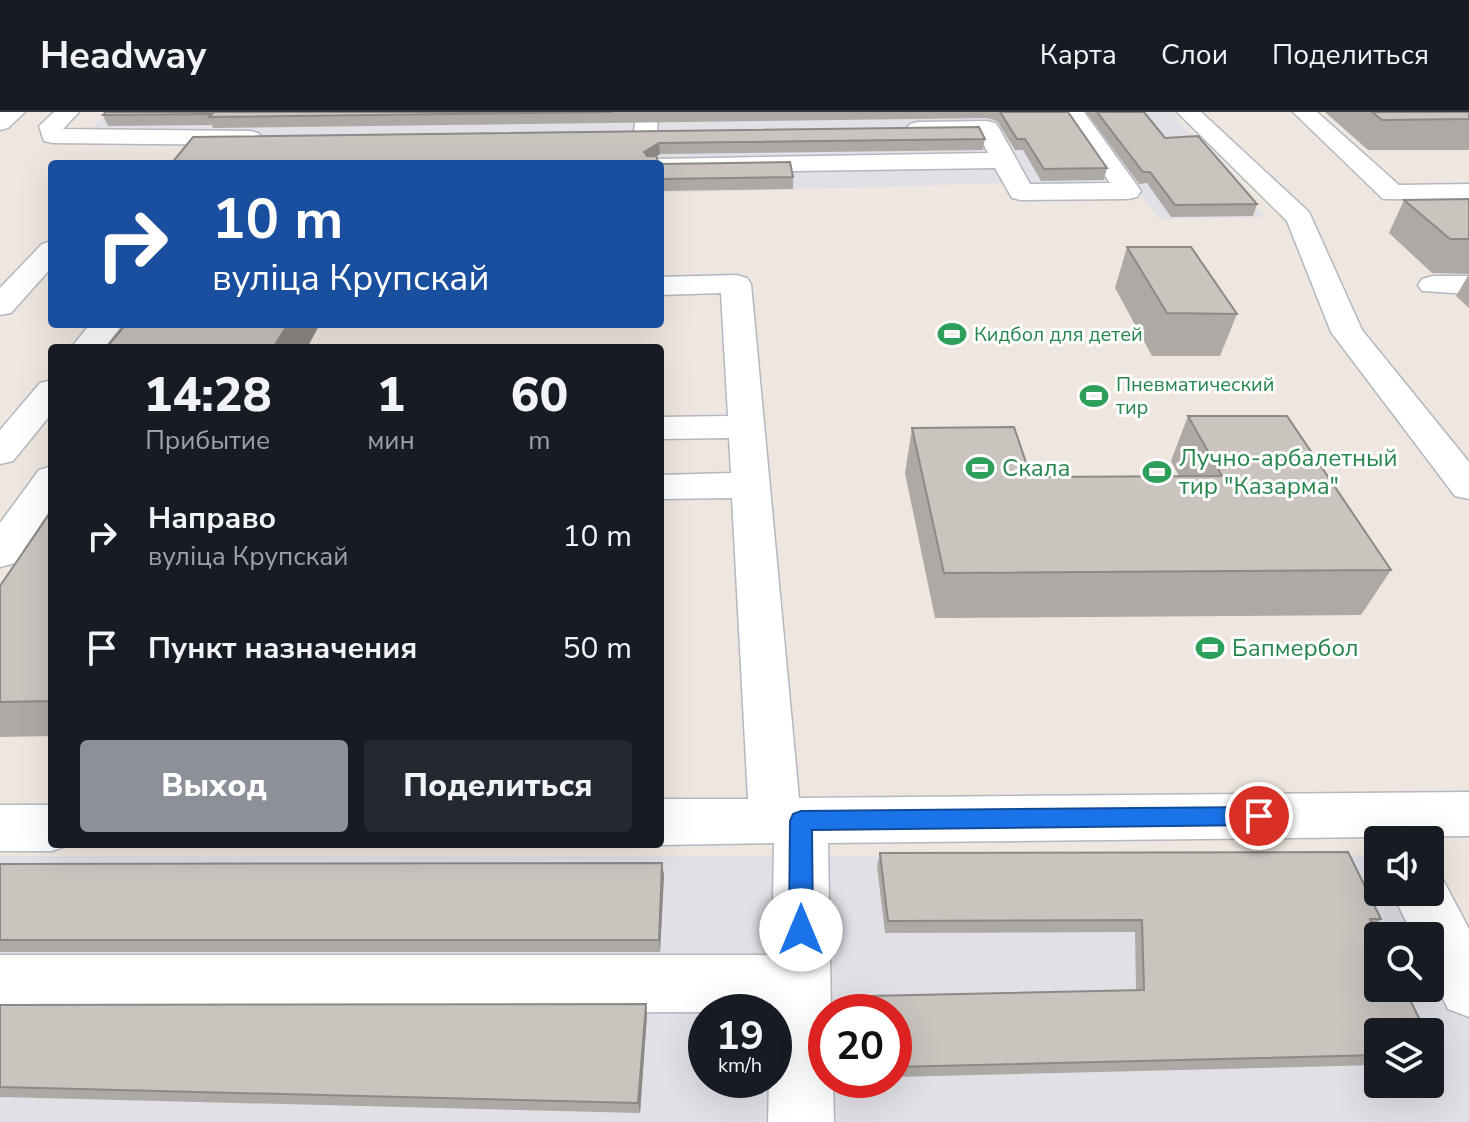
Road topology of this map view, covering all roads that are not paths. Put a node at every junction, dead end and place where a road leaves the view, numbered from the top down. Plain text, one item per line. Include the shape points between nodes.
1 (14, 112) edge
2 (68, 112) edge
3 (239, 112) edge
4 (1072, 112) edge
5 (1188, 112) edge
6 (1304, 112) edge
7 (982, 120) edge
8 (0, 123) edge
9 (641, 126) edge
10 (894, 129) edge
11 (676, 132) edge
12 (265, 137) edge
13 (218, 138) junction
14 (156, 139) junction
15 (136, 160) edge
16 (643, 160) edge
17 (1004, 160) junction
18 (664, 165) edge
19 (1469, 192) edge
20 (48, 254) edge
21 (1433, 285) dead end
22 (1469, 285) edge
23 (664, 286) edge
24 (0, 306) edge
25 (104, 328) edge
26 (90, 344) edge
27 (48, 395) edge
28 (747, 427) junction
29 (664, 428) edge
30 (0, 453) edge
31 (48, 484) edge
32 (751, 485) junction
33 (664, 487) edge
34 (1469, 487) edge
35 (0, 553) edge
36 (1469, 814) edge
37 (788, 820) junction
38 (664, 822) edge
39 (1393, 826) edge
40 (1364, 827) edge
41 (0, 828) edge
42 (48, 828) edge
43 (1427, 906) edge
44 (0, 984) edge
45 (801, 984) junction
46 (1469, 988) edge
47 (801, 1122) edge

1 - 8 street
2 - 14 street via 51,126 52,136
3 - 13 street
4 - 17 street via 1128,191 1021,192
5 - 34 street via 1299,218 1347,332
6 - 19 street via 1392,193
7 - 10 street
7 - 17 street
9 - 11 street
9 - 16 street
12 - 13 street
13 - 14 street
14 - 15 street
17 - 18 street
20 - 24 street
21 - 22 street
23 - 28 street via 736,284
25 - 26 street
27 - 30 street
28 - 29 street
28 - 32 street
31 - 35 street
32 - 33 street
32 - 37 street
36 - 39 street
37 - 38 street
37 - 40 street
37 - 45 street
41 - 42 street
43 - 46 street
44 - 45 street
45 - 47 street

